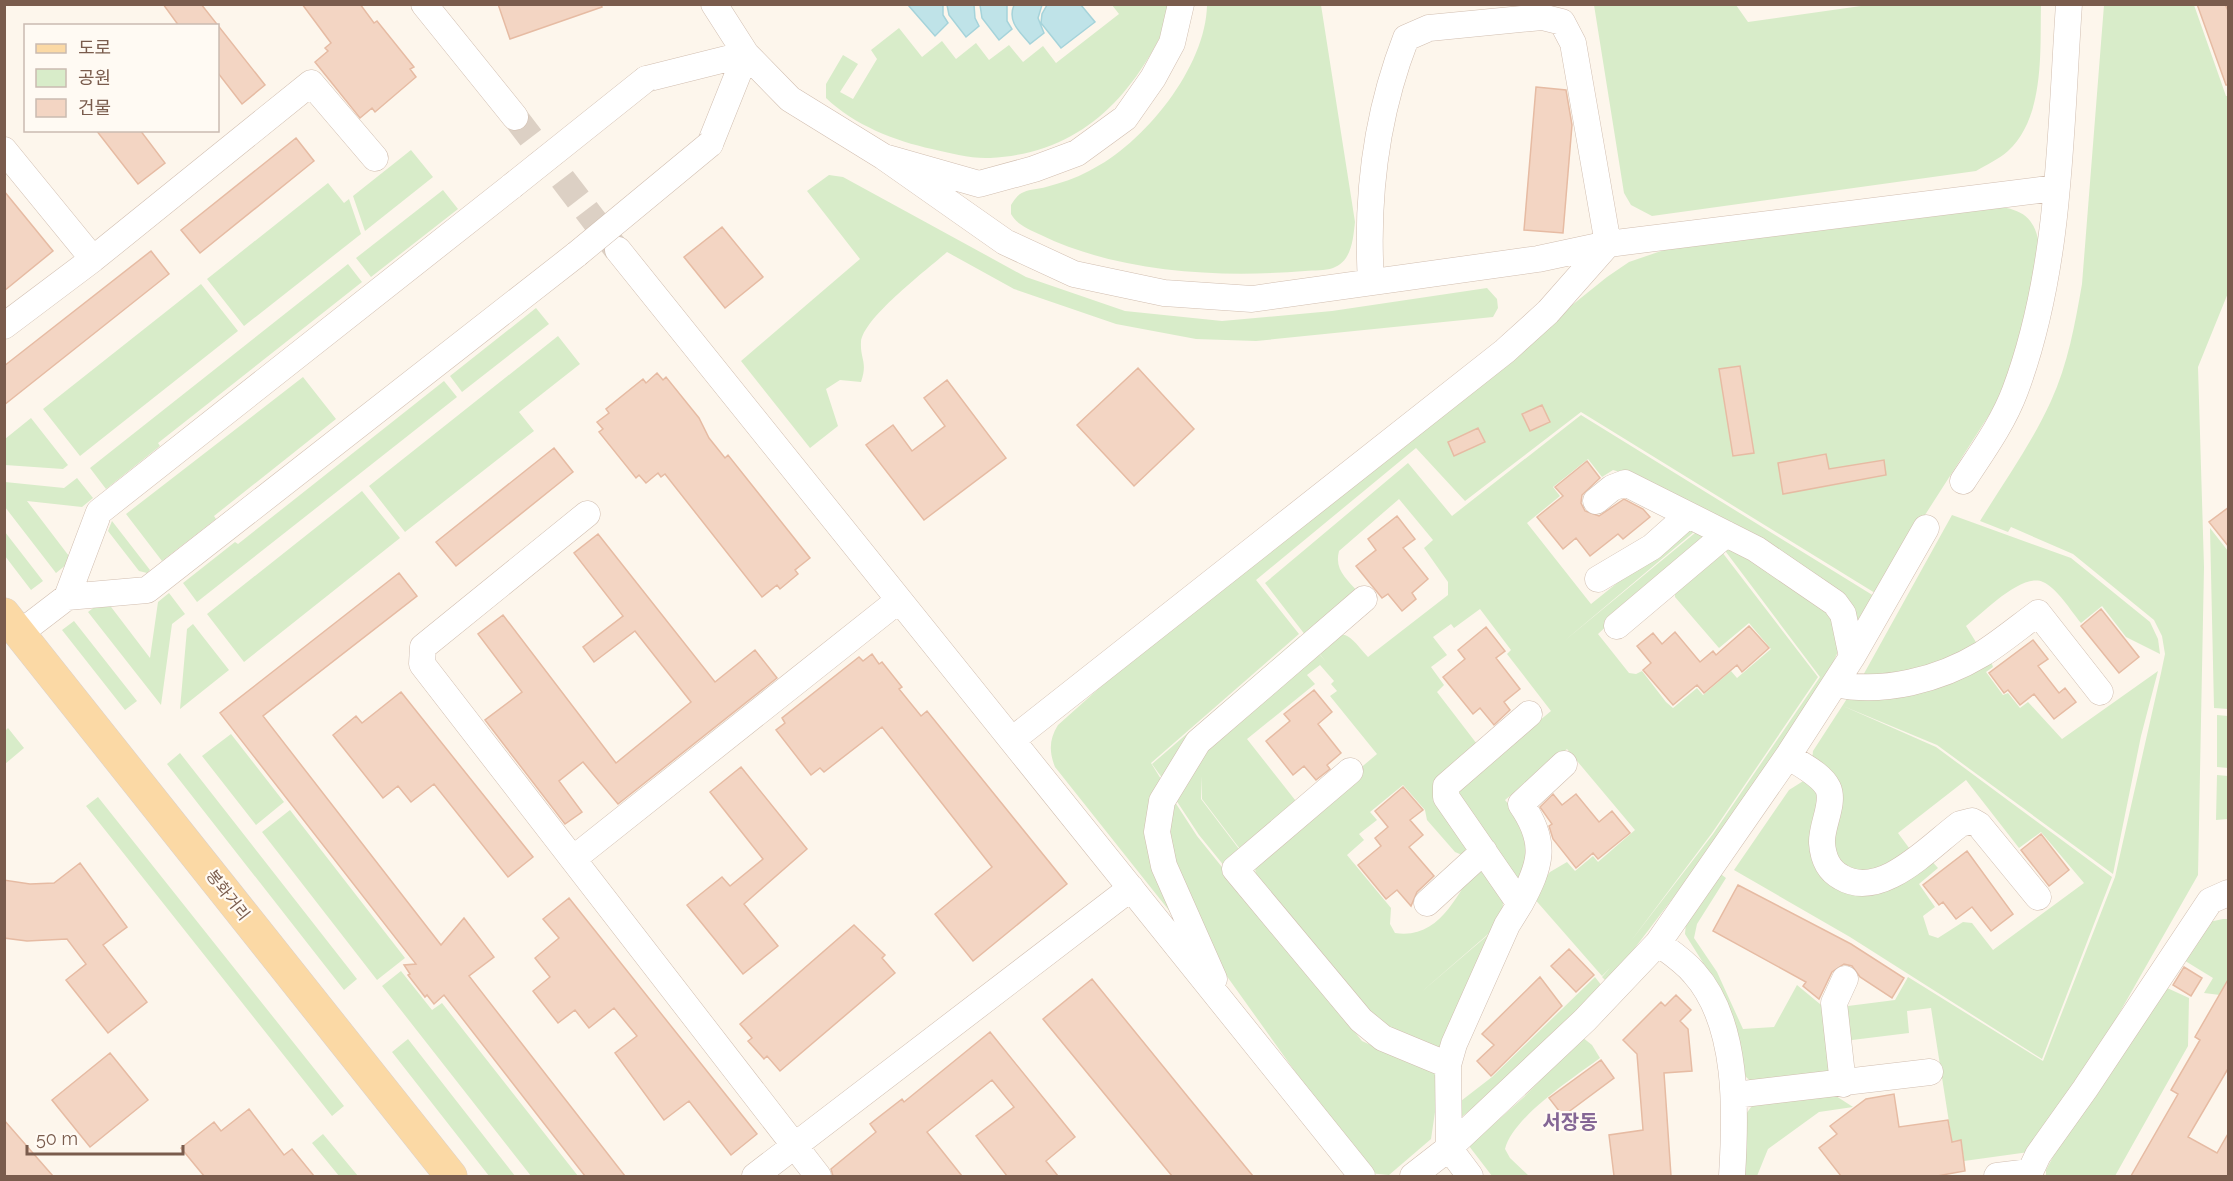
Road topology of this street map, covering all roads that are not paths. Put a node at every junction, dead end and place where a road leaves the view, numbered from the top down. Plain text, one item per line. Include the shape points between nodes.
1 (424, 4) edge
2 (714, 4) edge
3 (1180, 4) edge
4 (2069, 4) edge
5 (746, 54) junction
6 (514, 117) tunnel mouth
7 (4, 150) edge
8 (375, 158) dead end
9 (884, 158) junction
10 (2056, 188) junction
11 (1608, 244) junction
12 (618, 250) tunnel mouth
13 (93, 259) junction
14 (1371, 282) junction
15 (4, 326) edge
16 (1963, 481) dead end
17 (1596, 501) dead end
18 (587, 514) dead end
19 (1688, 515) junction
20 (1926, 528) dead end
21 (1726, 534) junction
22 (1598, 579) dead end
23 (68, 597) junction
24 (1364, 599) dead end
25 (899, 600) junction
26 (1617, 626) dead end
27 (10, 631) edge
28 (1852, 657) junction
29 (1835, 684) junction
30 (2100, 692) dead end
31 (1529, 714) dead end
32 (1012, 740) junction
33 (1788, 756) junction
34 (1564, 764) dead end
35 (1350, 771) dead end
36 (1484, 850) junction
37 (573, 859) junction
38 (1131, 888) junction
39 (2229, 893) edge
40 (2038, 897) dead end
41 (1427, 903) dead end
42 (1520, 904) junction
43 (1658, 943) junction
44 (1845, 979) dead end
45 (1227, 1009) junction
46 (1448, 1065) junction
47 (1930, 1072) dead end
48 (1843, 1084) junction
49 (1735, 1095) junction
50 (793, 1146) junction
51 (1449, 1148) junction
52 (2031, 1174) edge
53 (451, 1176) edge
54 (755, 1176) edge
55 (818, 1176) edge
56 (1362, 1176) edge
57 (1413, 1176) edge
58 (1470, 1176) edge
59 (1732, 1176) edge
60 (1997, 1176) edge

1 - 6 street
2 - 5 street
3 - 9 street via 1172,43 1154,78 1125,118 1077,153 979,184
4 - 10 street
5 - 9 street via 790,99
5 - 23 street, bridge via 646,80 99,512
5 - 23 street, bridge via 710,144 577,254 147,590
7 - 13 street
8 - 13 street via 310,83
9 - 14 street via 1005,242 1074,274 1164,293 1252,299
10 - 11 street
10 - 16 street via 2045,284 2033,336 2014,392 1993,436
11 - 14 street via 1538,259
11 - 14 street via 1573,43 1562,22 1542,17 1429,28 1406,38 1377,148 1368,229
11 - 32 street via 1548,312 1505,351
12 - 25 street
13 - 15 street
17 - 19 street via 1625,483
18 - 37 street via 423,648 422,664
19 - 21 street
19 - 22 street via 1652,547
20 - 28 street
21 - 26 street
21 - 28 street via 1766,555 1835,603 1843,614
23 - 27 street
24 - 45 street via 1198,742 1162,801 1157,832 1164,866
25 - 32 street
25 - 37 street
27 - 53 main road, 봉화거리
28 - 29 street
29 - 30 street via 1871,689 1930,676 1982,654 2038,613
29 - 33 street
31 - 36 street via 1446,786 1446,797
32 - 38 street
33 - 40 street via 1823,781 1829,790 1821,841 1828,866 1845,880 1866,885 1890,877 1960,824 1972,821
33 - 43 street
34 - 42 street via 1521,804 1538,835 1540,860
35 - 46 street via 1234,869 1361,1020 1383,1038
36 - 41 street
36 - 42 street
37 - 50 street
38 - 45 street
38 - 50 street
39 - 52 street via 2210,901 2038,1155
42 - 46 street via 1507,925
43 - 49 street via 1693,972 1708,993 1730,1059
43 - 51 street via 1585,1020
44 - 48 street via 1834,1003
45 - 56 street
46 - 51 street
47 - 48 street
48 - 49 street
49 - 59 street
50 - 54 street
50 - 55 street
51 - 57 street
51 - 58 street
52 - 60 street

